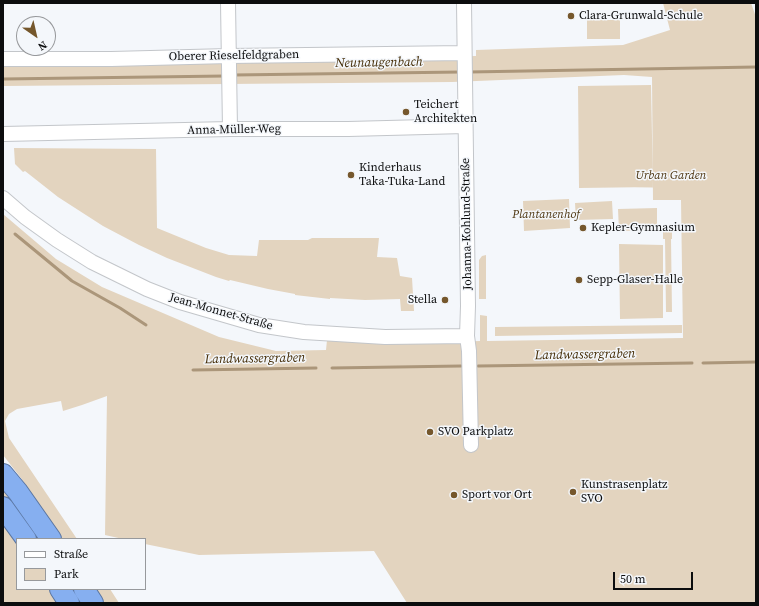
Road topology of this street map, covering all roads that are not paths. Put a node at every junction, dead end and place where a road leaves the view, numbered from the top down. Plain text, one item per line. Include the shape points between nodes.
1 (228, 3) edge
2 (464, 3) edge
3 (464, 55) junction
4 (3, 59) edge
5 (229, 61) junction
6 (465, 126) junction
7 (230, 129) junction
8 (3, 134) edge
9 (3, 198) edge
10 (467, 336) junction
11 (471, 445) dead end
12 (3, 474) edge
13 (3, 507) edge
14 (25, 538) edge
15 (50, 538) edge
16 (61, 590) edge
17 (85, 590) edge
18 (69, 603) edge
19 (93, 603) edge

1 - 5 street
2 - 3 street, Johanna-Kohlund-Straße
3 - 5 street, Oberer Rieselfeldgraben
3 - 6 street, Johanna-Kohlund-Straße
4 - 5 street, Oberer Rieselfeldgraben
5 - 7 street
6 - 7 street, Anna-Müller-Weg
6 - 10 street, Johanna-Kohlund-Straße
7 - 8 street, Anna-Müller-Weg
9 - 10 street, Jean-Monnet-Straße via 57,240 92,262 180,302 260,325 304,332 385,337
10 - 11 street, Johanna-Kohlund-Straße
12 - 15 highway
13 - 14 highway
16 - 18 highway
17 - 19 highway

